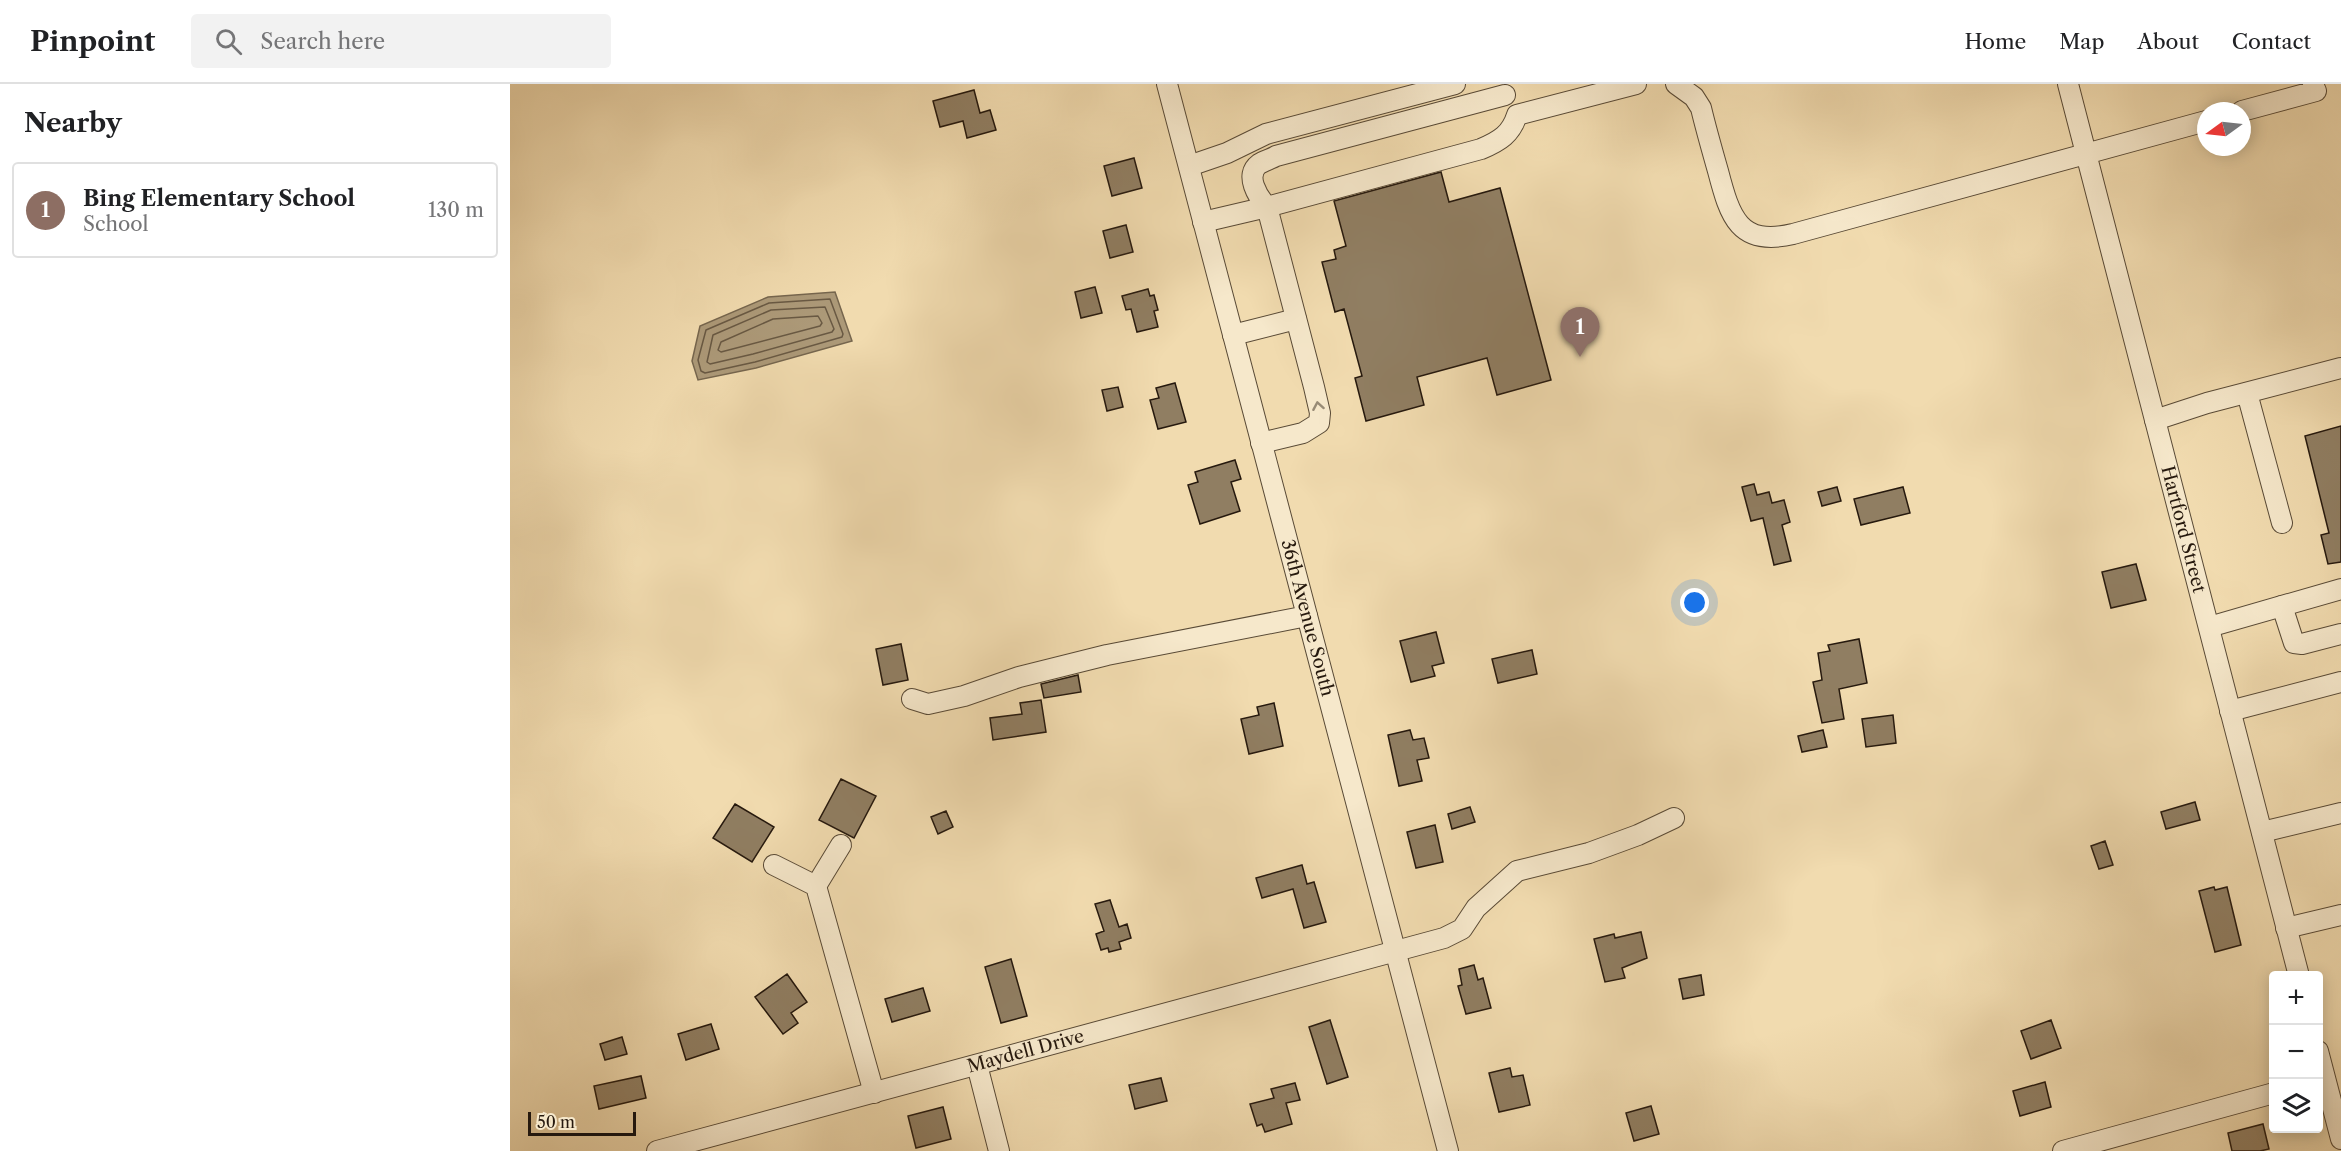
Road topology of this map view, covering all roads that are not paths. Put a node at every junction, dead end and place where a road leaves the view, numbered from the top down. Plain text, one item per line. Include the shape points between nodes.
1 (1167, 84) edge
2 (1455, 84) edge
3 (1636, 84) edge
4 (1676, 84) edge
5 (2068, 84) edge
6 (2313, 84) edge
7 (1500, 89) edge
8 (2251, 109) edge
9 (1517, 115) junction
10 (2197, 124) edge
11 (2086, 155) junction
12 (1189, 166) junction
13 (1267, 207) junction
14 (1203, 222) junction
15 (1296, 319) junction
16 (1233, 335) junction
17 (2341, 368) edge
18 (2247, 393) junction
19 (2155, 420) junction
20 (1261, 443) junction
21 (2282, 523) dead end
22 (2341, 589) edge
23 (2282, 606) junction
24 (1307, 616) junction
25 (2209, 627) junction
26 (2341, 634) edge
27 (2341, 682) edge
28 (912, 699) dead end
29 (2230, 711) junction
30 (2341, 813) edge
31 (1674, 818) dead end
32 (2262, 832) junction
33 (841, 844) dead end
34 (774, 865) dead end
35 (816, 886) junction
36 (2341, 915) edge
37 (2286, 928) junction
38 (1394, 951) junction
39 (2298, 971) edge
40 (977, 1065) junction
41 (2323, 1083) edge
42 (874, 1093) junction
43 (2269, 1094) edge
44 (2340, 1133) edge
45 (657, 1151) edge
46 (999, 1151) edge
47 (1448, 1151) edge
48 (2063, 1151) edge

1 - 12 street, 36th Avenue South
2 - 12 street via 1266,134
3 - 9 street
4 - 11 street via 1694,97 1701,108 1731,214 1749,233 1762,238 1793,234
5 - 11 street, Hartford Street
6 - 8 street via 2316,91
7 - 9 street
7 - 13 street via 1257,165 1252,173 1254,186
9 - 13 street via 1511,130 1500,141 1481,149
10 - 11 street
11 - 19 street, Hartford Street
12 - 14 street, 36th Avenue South
13 - 14 street
13 - 15 street
14 - 16 street, 36th Avenue South
15 - 16 street
20 -> 15 street via 1304,433 1319,423
16 - 20 street, 36th Avenue South
17 - 18 street
18 - 19 street
18 - 21 street
19 - 25 street, Hartford Street
20 - 24 street, 36th Avenue South
22 - 23 street
23 - 25 street
23 - 26 street via 2294,643
24 - 28 street via 1107,655 928,704
24 - 38 street, 36th Avenue South
25 - 29 street, Hartford Street
27 - 29 street
29 - 32 street, Hartford Street
30 - 32 street
31 - 38 street, Maydell Drive via 1589,854 1517,871 1476,908 1462,929 1444,938
32 - 37 street, Hartford Street
33 - 35 street
34 - 35 street
35 - 42 street
36 - 37 street
37 - 39 street, Hartford Street
38 - 40 street, Maydell Drive
38 - 47 street, 36th Avenue South
40 - 42 street, Maydell Drive
40 - 46 street
41 - 44 street
42 - 45 street, Maydell Drive
43 - 48 street

